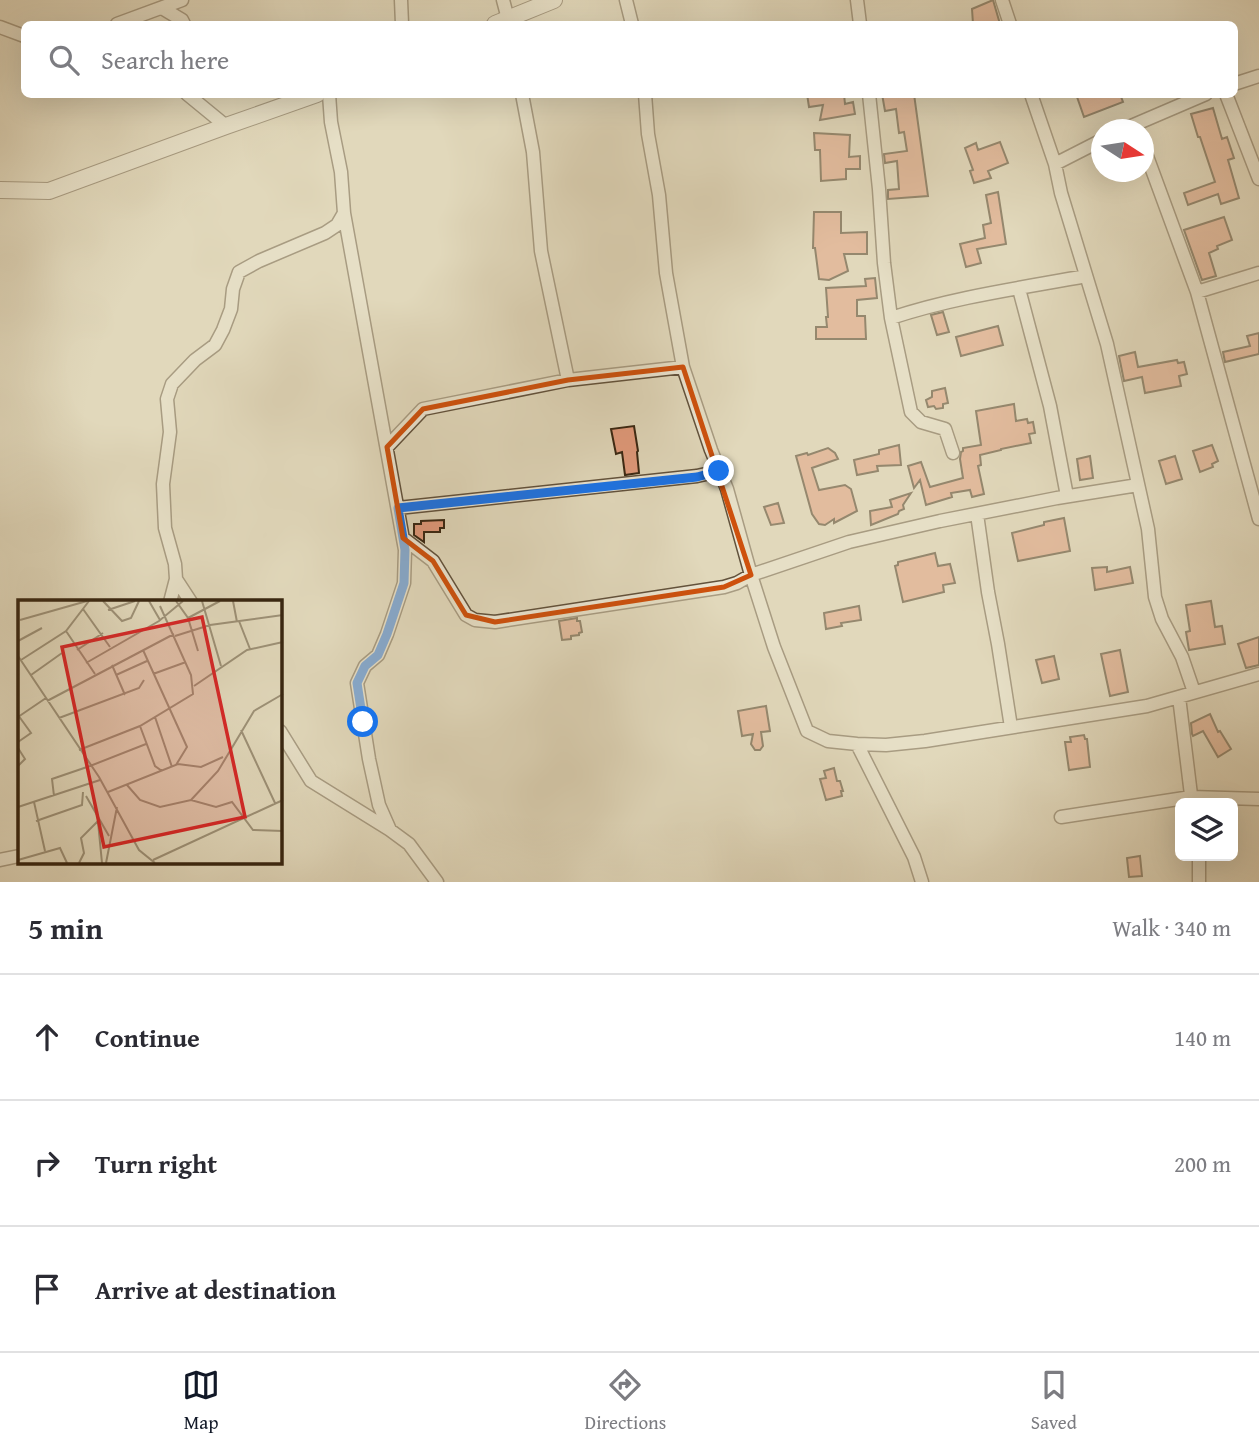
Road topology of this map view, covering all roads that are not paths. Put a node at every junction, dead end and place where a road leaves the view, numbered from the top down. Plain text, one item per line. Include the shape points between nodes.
1 (401, 0) edge
2 (503, 0) edge
3 (554, 0) edge
4 (626, 0) edge
5 (857, 0) edge
6 (1002, 0) edge
7 (169, 3) edge
8 (124, 21) edge
9 (182, 21) edge
10 (402, 21) edge
11 (504, 21) edge
12 (506, 21) edge
13 (631, 21) edge
14 (860, 21) edge
15 (1009, 21) edge
16 (0, 27) edge
17 (21, 35) edge
18 (1259, 76) edge
19 (1238, 83) edge
20 (194, 98) edge
21 (306, 98) edge
22 (329, 98) edge
23 (523, 98) edge
24 (645, 98) edge
25 (869, 98) edge
26 (1032, 98) edge
27 (1197, 98) edge
28 (1228, 98) edge
29 (1149, 119) edge
30 (226, 126) junction
31 (1091, 145) edge
32 (1055, 164) junction
33 (1154, 178) edge
34 (1259, 179) edge
35 (0, 190) edge
36 (344, 213) junction
37 (1259, 273) edge
38 (1086, 276) junction
39 (1019, 289) junction
40 (1196, 292) junction
41 (891, 317) junction
42 (683, 367) junction
43 (568, 380) junction
44 (387, 447) junction
45 (953, 453) dead end
46 (719, 471) junction
47 (1139, 485) junction
48 (1068, 496) junction
49 (398, 508) junction
50 (977, 514) junction
51 (1259, 519) edge
52 (403, 538) junction
53 (751, 575) junction
54 (176, 579) junction
55 (171, 600) edge
56 (190, 600) edge
57 (1259, 674) edge
58 (1194, 692) junction
59 (1179, 697) junction
60 (1011, 727) junction
61 (282, 734) edge
62 (857, 744) junction
63 (1191, 798) edge
64 (1238, 799) edge
65 (1259, 799) edge
66 (1175, 802) edge
67 (1061, 817) dead end
68 (390, 830) junction
69 (18, 856) edge
70 (0, 860) edge
71 (1199, 861) edge
72 (437, 882) edge
73 (922, 882) edge
74 (1199, 882) edge

1 - 10 street
2 - 11 street
3 - 12 street
4 - 13 street
5 - 14 street
6 - 15 street
7 - 8 street
7 - 9 street
16 - 17 street
18 - 19 street
20 - 30 street
21 - 30 street
22 - 36 street
23 - 43 street via 533,152 541,251
24 - 42 street via 666,273
25 - 41 street
26 - 32 street
27 - 29 street
28 - 34 street
30 - 35 street via 49,191
31 - 32 street
32 - 38 street
33 - 40 street
36 - 44 street
36 - 54 street via 325,233 239,272 215,345 172,384 167,399 170,432 163,484 165,528
37 - 40 street
38 - 39 street
38 - 47 street via 1107,344
39 - 41 street
39 - 48 street
40 - 51 street
41 - 45 street via 911,412 921,422 945,429
42 - 43 street
42 - 46 street
43 - 44 street via 423,410
44 - 49 street
46 - 49 street
46 - 53 street
47 - 48 street
47 - 58 street via 1155,597
48 - 50 street
49 - 52 street
50 - 53 street via 849,542
50 - 60 street
52 - 53 street via 433,561 466,615 475,620 556,614 724,587
52 - 68 street via 404,583 378,655 365,666 357,683 379,806
53 - 62 street via 807,731 828,741
54 - 55 street
54 - 56 street
57 - 58 street
58 - 59 street
59 - 60 street
59 - 63 street
60 - 62 street via 899,744
61 - 68 street via 311,780
62 - 73 street
64 - 65 street
66 - 67 street
68 - 72 street via 409,844
69 - 70 street
71 - 74 street

